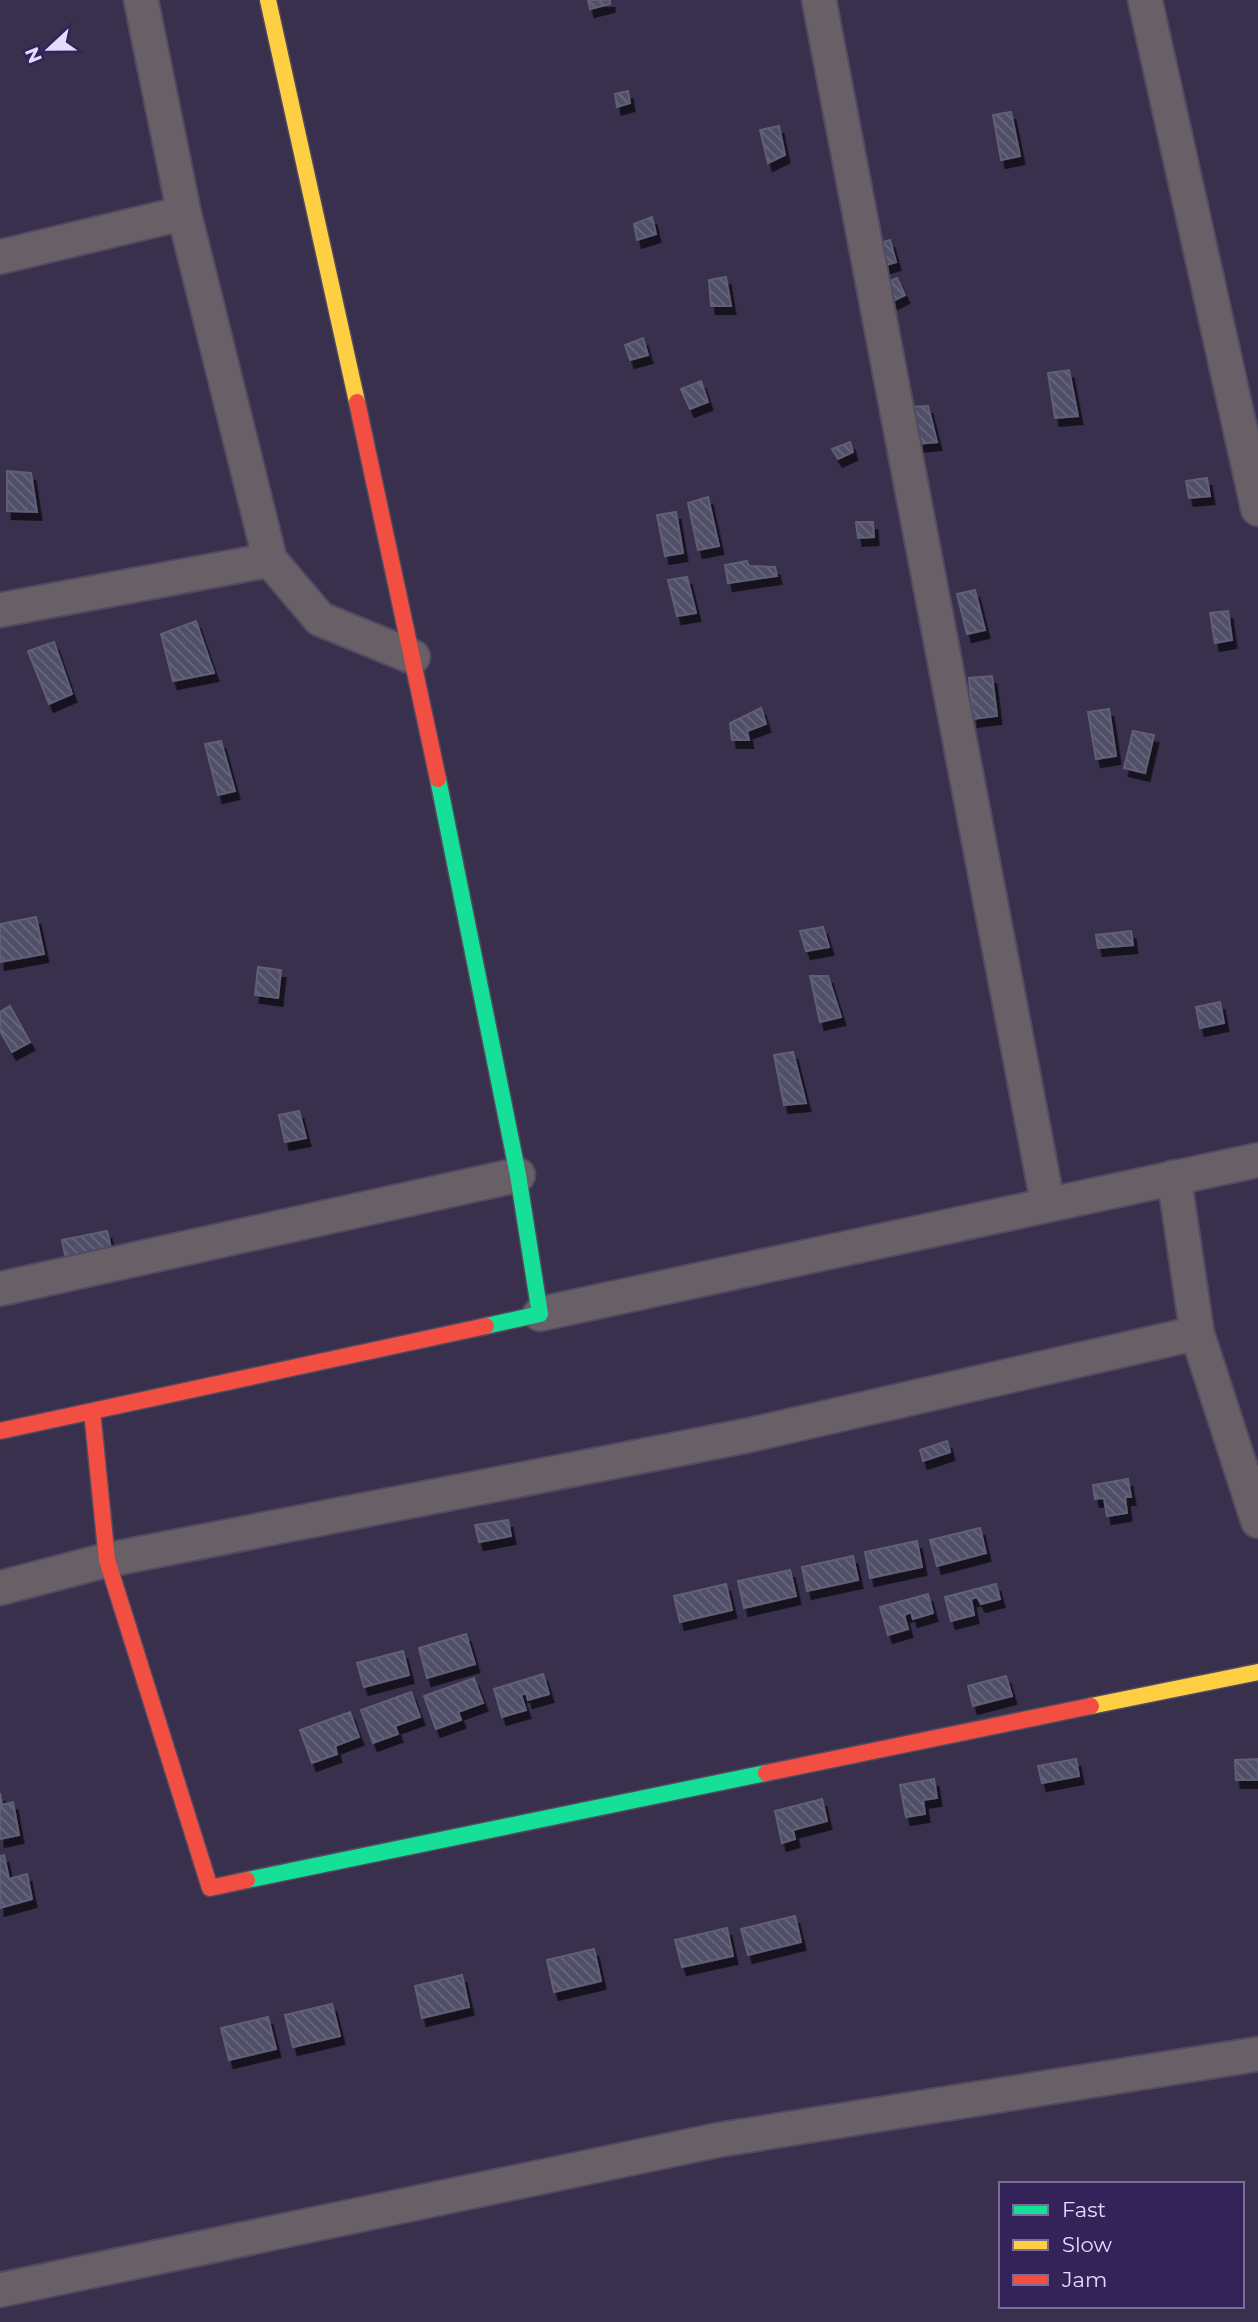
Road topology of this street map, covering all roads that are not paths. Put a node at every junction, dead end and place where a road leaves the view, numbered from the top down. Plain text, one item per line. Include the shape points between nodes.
1 (141, 0) edge
2 (268, 0) edge
3 (819, 0) edge
4 (1145, 0) edge
5 (184, 214) junction
6 (0, 257) edge
7 (1258, 509) edge
8 (270, 560) junction
9 (0, 610) edge
10 (413, 657) junction
11 (1258, 1160) edge
12 (518, 1175) junction
13 (1174, 1177) junction
14 (1048, 1205) junction
15 (0, 1289) edge
16 (540, 1314) junction
17 (1197, 1333) junction
18 (92, 1411) junction
19 (0, 1431) edge
20 (1258, 1521) edge
21 (107, 1560) junction
22 (0, 1588) edge
23 (1258, 1672) edge
24 (1258, 2054) edge
25 (0, 2290) edge

1 - 5 street
2 - 10 street
3 - 14 street
4 - 7 street
5 - 6 street
5 - 8 street
8 - 9 street
8 - 10 street via 320,619
10 - 12 street
11 - 13 street
12 - 15 street
12 - 16 street
13 - 14 street
13 - 17 street
14 - 16 street
16 - 18 street
17 - 20 street
17 - 21 street via 746,1436
18 - 19 street
18 - 21 street
21 - 22 street
21 - 23 street via 210,1888
24 - 25 street via 718,2140

